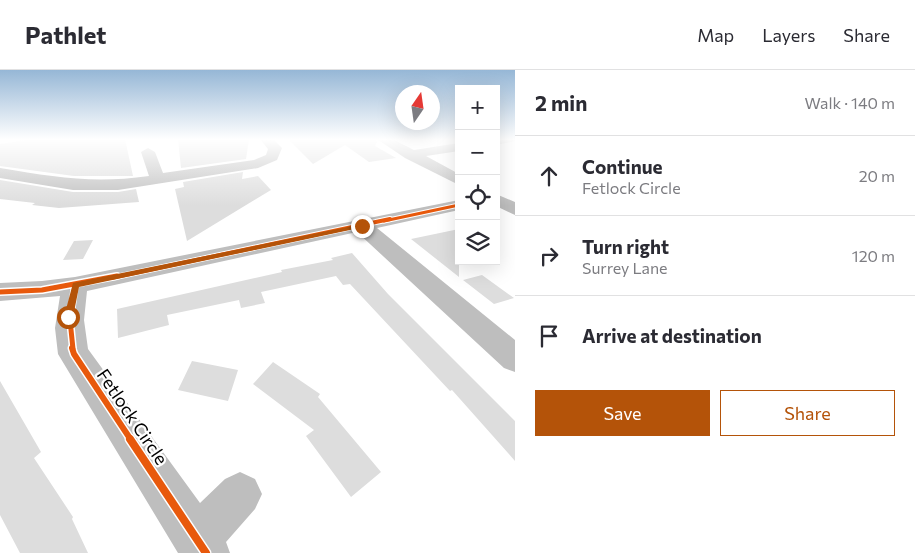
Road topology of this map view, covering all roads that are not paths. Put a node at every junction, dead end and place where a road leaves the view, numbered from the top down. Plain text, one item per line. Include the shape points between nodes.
1 (151, 162) edge
2 (264, 162) edge
3 (423, 162) edge
4 (0, 172) edge
5 (455, 178) edge
6 (158, 180) junction
7 (500, 202) edge
8 (455, 206) edge
9 (515, 209) edge
10 (362, 226) junction
11 (75, 285) junction
12 (0, 292) edge
13 (515, 359) edge
14 (240, 494) dead end
15 (202, 546) edge

1 - 6 street
2 - 6 street
3 - 5 street
4 - 6 street via 87,186
7 - 9 street
8 - 10 street
10 - 11 street
10 - 13 street
11 - 12 street
11 - 15 street, Fetlock Circle via 68,317 68,337 74,354
14 - 15 street, Fetlock Circle

